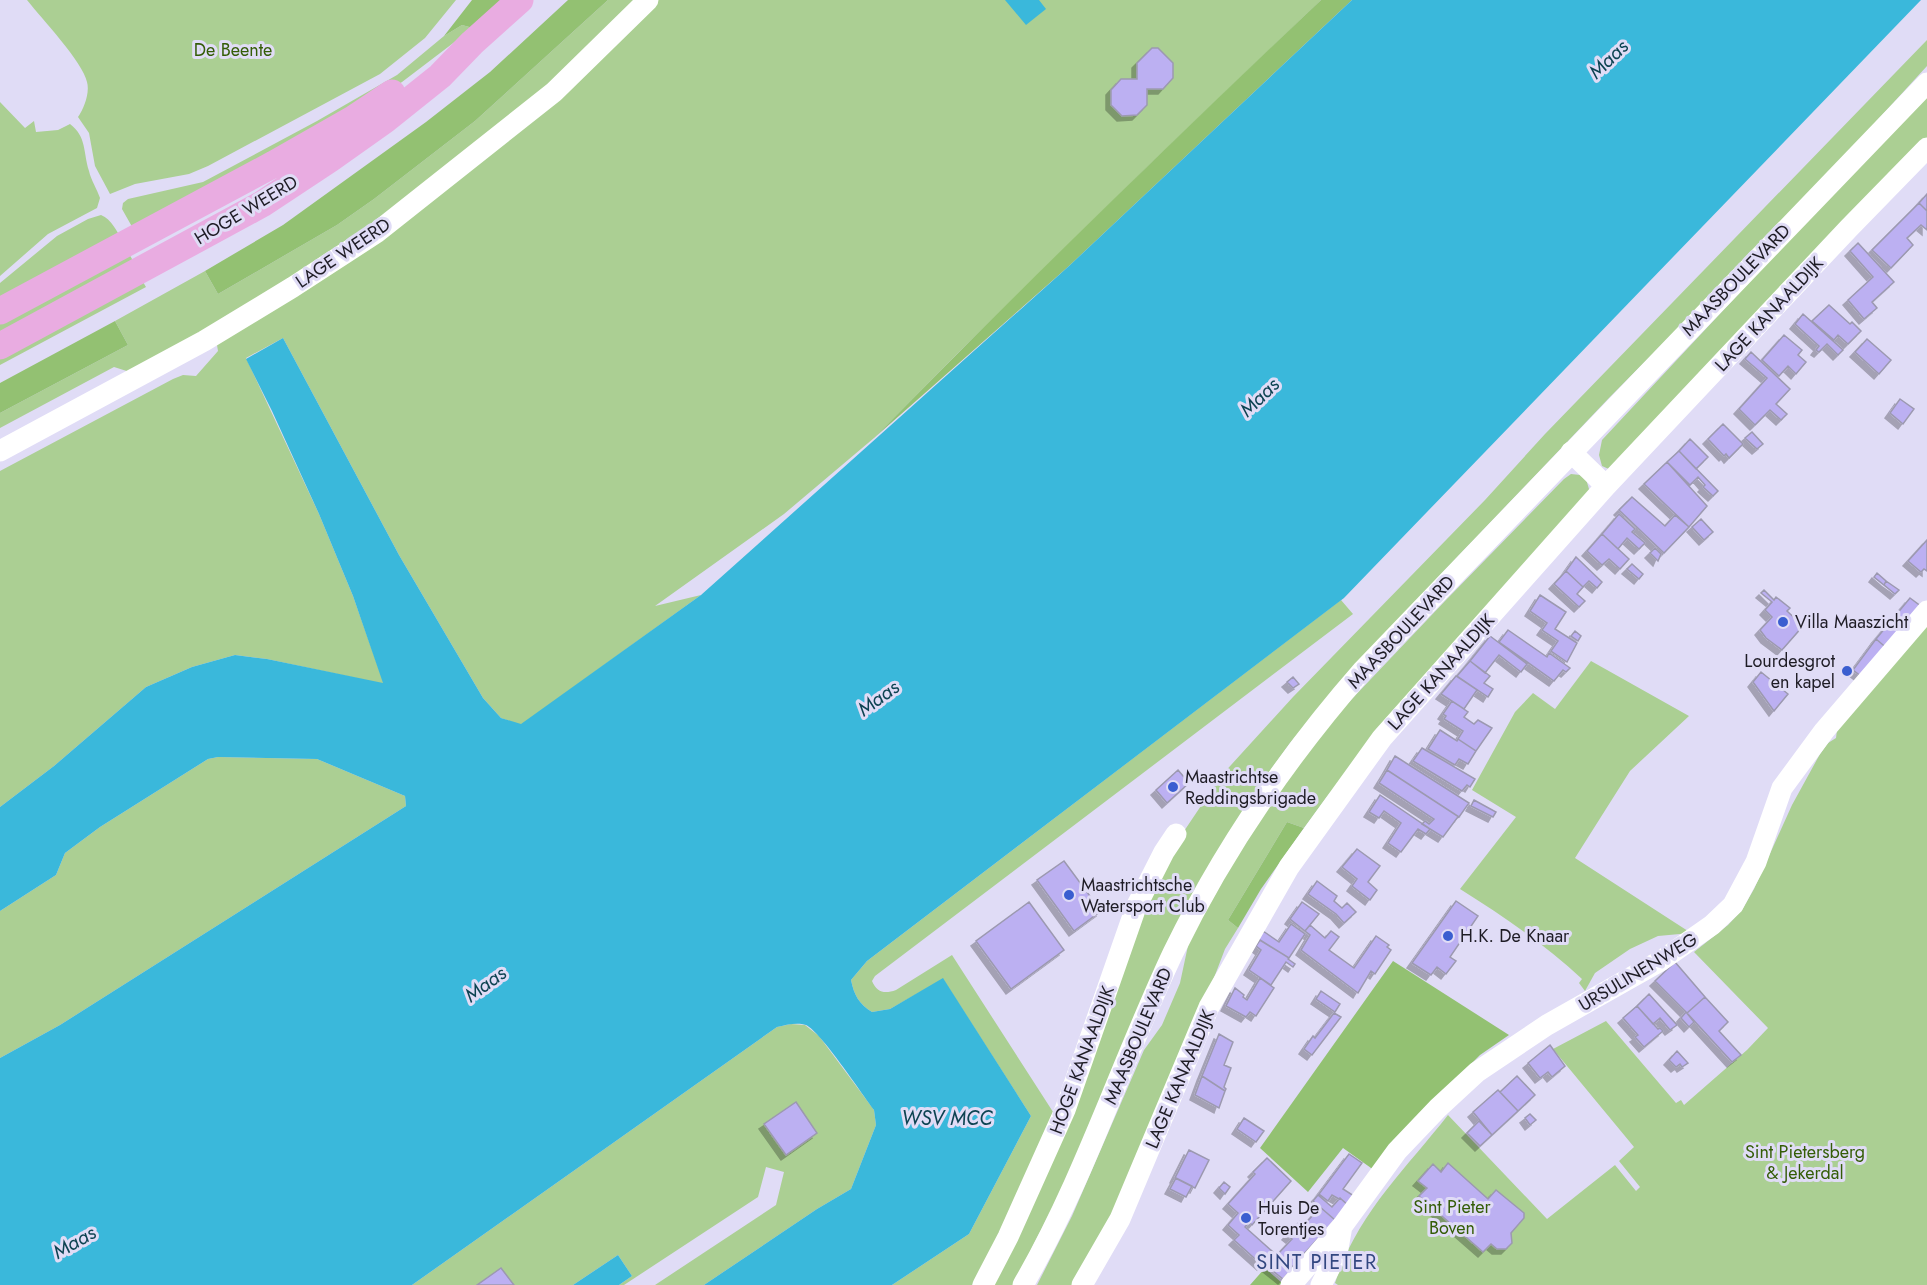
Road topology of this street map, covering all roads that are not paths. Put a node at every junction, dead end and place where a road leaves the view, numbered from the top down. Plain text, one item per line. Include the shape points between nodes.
1 (520, 0) edge
2 (648, 0) edge
3 (472, 44) junction
4 (1927, 83) edge
5 (1927, 148) edge
6 (0, 310) edge
7 (0, 346) edge
8 (0, 451) edge
9 (1571, 452) junction
10 (1606, 486) junction
11 (1927, 611) edge
12 (1176, 834) dead end
13 (1342, 1225) junction
14 (983, 1285) edge
15 (1023, 1285) edge
16 (1082, 1285) edge
17 (1291, 1285) edge
18 (1322, 1285) edge

1 - 3 main road, HOGE WEERD
2 - 8 street, LAGE WEERD via 554,92 376,233 204,341
3 - 6 main road, HOGE WEERD via 274,164
3 - 7 main road, HOGE WEERD via 412,100 262,204
4 - 9 street, MAASBOULEVARD
5 - 10 street, LAGE KANAALDIJK
9 - 10 street
9 - 15 street, MAASBOULEVARD via 1363,670 1260,799 1172,955 1065,1203
10 - 16 street, LAGE KANAALDIJK via 1382,738 1289,867 1209,1007 1120,1219
11 - 13 street, URSULINENWEG via 1824,731 1782,788 1756,862 1734,905 1712,926 1671,954 1547,1025 1477,1072 1397,1151
12 - 14 street, HOGE KANAALDIJK via 1137,907 1065,1110
13 - 17 street, URSULINENWEG
13 - 18 street via 1337,1254

